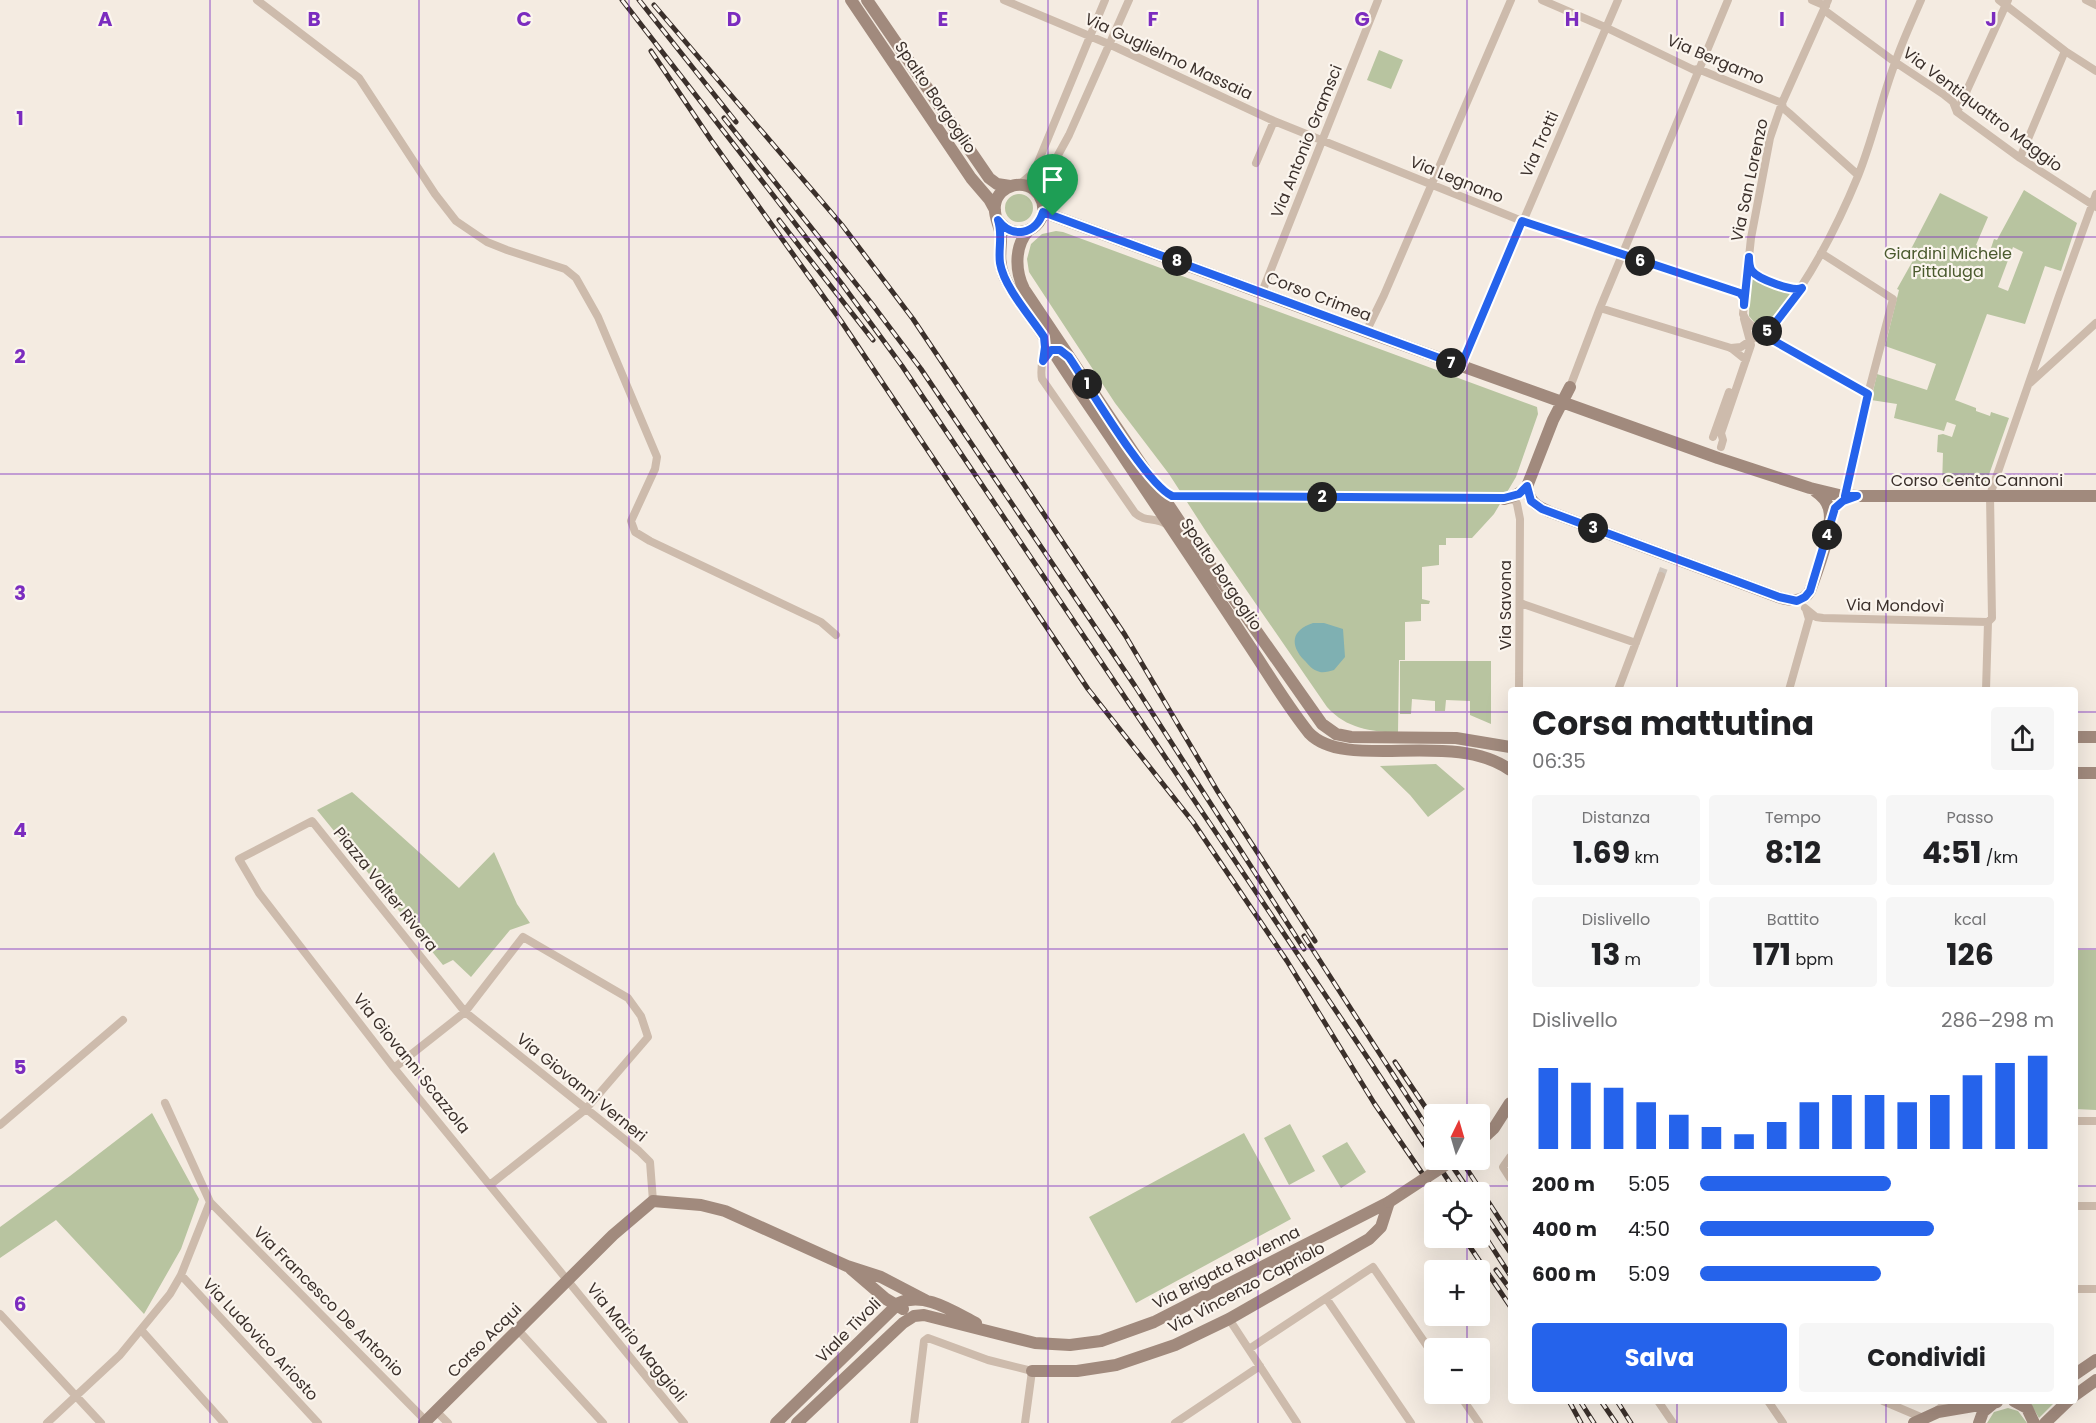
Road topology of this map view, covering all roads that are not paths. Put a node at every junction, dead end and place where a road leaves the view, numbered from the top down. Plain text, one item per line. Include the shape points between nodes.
1 (257, 0) edge
2 (851, 0) edge
3 (867, 0) edge
4 (1105, 0) edge
5 (1130, 0) edge
6 (1378, 0) edge
7 (1511, 0) edge
8 (1542, 0) edge
9 (1618, 0) edge
10 (1728, 0) edge
11 (1812, 0) edge
12 (1921, 0) edge
13 (2086, 0) edge
14 (1009, 1) edge
15 (2004, 2) edge
16 (1826, 5) edge
17 (2096, 5) edge
18 (1607, 28) junction
19 (1091, 36) junction
20 (1111, 45) junction
21 (2064, 51) junction
22 (1895, 62) junction
23 (1698, 69) junction
24 (2096, 71) edge
25 (1782, 103) junction
26 (1958, 112) junction
27 (1274, 121) junction
28 (1322, 141) junction
29 (2020, 158) junction
30 (1256, 163) dead end
31 (1858, 175) junction
32 (1431, 184) junction
33 (1015, 185) junction
34 (2096, 194) edge
35 (1041, 198) junction
36 (2094, 206) edge
37 (1043, 212) junction
38 (996, 215) junction
39 (1522, 221) junction
40 (1029, 230) junction
41 (1821, 253) junction
42 (1623, 255) junction
43 (1749, 257) junction
44 (1802, 288) junction
45 (1262, 292) junction
46 (1744, 305) junction
47 (1600, 308) junction
48 (1744, 318) junction
49 (2096, 323) edge
50 (1774, 325) junction
51 (1366, 332) junction
52 (1767, 332) junction
53 (1044, 337) junction
54 (1749, 343) junction
55 (1731, 348) junction
56 (1051, 350) junction
57 (1069, 357) junction
58 (1744, 358) junction
59 (1043, 361) junction
60 (1461, 366) junction
61 (2028, 386) junction
62 (1570, 387) joint
63 (1868, 394) junction
64 (1542, 395) junction
65 (1562, 401) junction
66 (1553, 420) junction
67 (1710, 445) junction
68 (1721, 447) dead end
69 (1142, 466) junction
70 (1527, 486) junction
71 (1805, 486) junction
72 (1990, 495) junction
73 (1851, 496) junction
74 (2096, 496) edge
75 (1504, 498) junction
76 (1550, 512) junction
77 (1520, 519) junction
78 (1170, 526) junction
79 (1829, 529) junction
80 (1665, 565) dead end
81 (1690, 565) junction
82 (1661, 576) tunnel mouth
83 (1779, 597) junction
84 (1520, 603) junction
85 (1805, 608) junction
86 (1988, 622) junction
87 (836, 635) dead end
88 (1636, 643) junction
89 (1519, 687) edge
90 (1619, 687) edge
91 (1790, 687) edge
92 (1986, 687) edge
93 (2078, 737) edge
94 (2096, 737) edge
95 (1508, 747) edge
96 (1508, 768) edge
97 (2078, 772) edge
98 (2096, 773) edge
99 (239, 859) joint
100 (465, 1012) junction
101 (123, 1020) dead end
102 (394, 1068) junction
103 (165, 1103) dead end
104 (1508, 1107) edge
105 (586, 1109) junction
106 (2078, 1121) edge
107 (2096, 1121) edge
108 (0, 1125) edge
109 (1490, 1132) edge
110 (1508, 1160) edge
111 (1438, 1170) edge
112 (1508, 1175) edge
113 (491, 1185) junction
114 (653, 1201) junction
115 (210, 1202) junction
116 (1389, 1202) junction
117 (2078, 1206) edge
118 (2096, 1206) edge
119 (847, 1266) junction
120 (181, 1275) junction
121 (567, 1280) junction
122 (875, 1289) junction
123 (2078, 1289) edge
124 (2096, 1289) edge
125 (1326, 1298) junction
126 (927, 1300) junction
127 (896, 1306) junction
128 (0, 1314) edge
129 (924, 1315) junction
130 (1229, 1319) junction
131 (874, 1329) junction
132 (518, 1330) junction
133 (142, 1331) junction
134 (997, 1333) junction
135 (1424, 1341) edge
136 (1249, 1349) junction
137 (2096, 1360) edge
138 (1260, 1366) junction
139 (1032, 1371) junction
140 (2078, 1372) edge
141 (2096, 1380) edge
142 (2078, 1393) edge
143 (77, 1396) junction
144 (1466, 1404) edge
145 (1660, 1404) edge
146 (1770, 1404) edge
147 (1890, 1404) edge
148 (1944, 1404) edge
149 (1973, 1404) edge
150 (1977, 1404) edge
151 (1994, 1404) edge
152 (2065, 1404) edge
153 (2023, 1405) edge
154 (436, 1411) junction
155 (1923, 1418) edge
156 (2048, 1420) edge
157 (425, 1422) edge
158 (47, 1423) edge
159 (101, 1423) edge
160 (224, 1423) edge
161 (318, 1423) edge
162 (448, 1423) edge
163 (603, 1423) edge
164 (684, 1423) edge
165 (776, 1423) edge
166 (797, 1423) edge
167 (914, 1423) edge
168 (1025, 1423) edge
169 (1175, 1423) edge
170 (1297, 1423) edge
171 (1411, 1423) edge
172 (1479, 1423) edge
173 (1673, 1423) edge
174 (1783, 1423) edge
175 (1979, 1423) edge
176 (2034, 1423) edge

1 - 87 street via 359,78 456,221 487,242 565,269 576,278 598,317 657,456 631,521 635,532 821,622
2 - 38 main road, Spalto Borgoglio via 989,199
3 - 33 main road, Spalto Borgoglio via 989,178 997,184
4 - 19 street
5 - 20 street
6 - 28 street, Via Antonio Gramsci
7 - 32 street
8 - 18 street, Via Bergamo
9 - 18 street, Via Trotti
10 - 23 street
11 - 16 street, Via Ventiquattro Maggio
12 - 22 street
13 - 17 street
14 - 19 street, Via Guglielmo Massaia
15 - 21 street
15 - 26 street
16 - 22 street, Via Ventiquattro Maggio
16 - 25 street, Via San Lorenzo
18 - 23 street, Via Bergamo
18 - 39 street, Via Trotti
19 - 20 street, Via Guglielmo Massaia
19 - 33 street via 1034,172
20 - 27 street, Via Guglielmo Massaia
20 - 35 street via 1046,177
21 - 24 street
21 - 29 street
22 - 26 street, Via Ventiquattro Maggio via 1948,98
22 - 31 street
23 - 25 street, Via Bergamo
23 - 42 street
25 - 31 street, Via Bergamo
25 - 43 street, Via San Lorenzo via 1770,138
26 - 29 street, Via Ventiquattro Maggio
27 - 28 street, Via Guglielmo Massaia
27 - 30 street
28 - 32 street, Via Legnano
28 - 45 street, Via Antonio Gramsci
29 - 36 street, Via Ventiquattro Maggio
31 - 41 street
32 - 39 street, Via Legnano
32 - 51 street
33 - 35 main road via 1033,189
33 - 38 main road via 999,195
34 - 36 street
35 - 37 main road
36 - 61 street
37 - 40 main road
37 - 45 main road, Corso Crimea
38 - 40 main road via 1003,227 1011,231
38 - 53 main road, Spalto Borgoglio via 1004,275
39 - 42 street, Via Legnano
39 - 60 street, Via Trotti
40 - 57 main road, Spalto Borgoglio via 1018,250 1020,281
41 - 44 street
41 - 63 street via 1893,299
42 - 46 street, Via Legnano via 1740,293
42 - 47 street
43 - 44 street via 1750,268 1756,275 1792,290
43 - 46 street, Via San Lorenzo
44 - 50 street
45 - 51 main road, Corso Crimea
46 - 48 street, Via San Lorenzo
47 - 55 street
47 - 62 street
48 - 50 street via 1755,328
48 - 54 street, Via San Lorenzo
49 - 61 street
50 - 52 street
50 - 54 street
51 - 60 main road, Corso Crimea
52 - 54 street
52 - 63 street via 1774,341
53 - 56 main road, Spalto Borgoglio
53 - 59 street
54 - 55 street
54 - 58 street
55 - 58 street
56 - 57 street via 1060,350
56 - 59 street
56 - 78 main road, Spalto Borgoglio
57 - 69 main road, Spalto Borgoglio
58 - 67 street
58 - 68 street via 1721,433
59 - 78 street via 1042,378 1067,421 1135,513
60 - 64 main road, Corso Crimea
61 - 72 street
62 - 65 main road
63 - 73 street
64 - 65 main road, Corso Crimea
64 - 66 main road via 1552,403
65 - 66 main road
65 - 67 main road, Corso Crimea
66 - 70 main road
67 - 71 main road, Corso Cento Cannoni
69 - 75 street via 1172,496
69 - 95 main road, Spalto Borgoglio via 1327,729 1352,737 1456,738
70 - 75 main road via 1519,494
70 - 76 main road via 1533,503
71 - 73 main road, Corso Cento Cannoni
71 - 79 main road via 1825,501 1830,513
72 - 73 main road, Corso Cento Cannoni
72 - 74 main road, Corso Cento Cannoni
72 - 86 street via 1992,618
73 - 79 main road via 1837,505
75 - 77 street via 1516,502
76 - 77 street via 1528,508
76 - 81 main road
77 - 84 street, Via Savona
78 - 96 main road, Spalto Borgoglio via 1314,738 1340,749 1466,753
79 - 83 main road via 1806,596 1797,601
80 - 81 street via 1670,560
81 - 83 main road
82 - 88 street
83 - 85 street, Via Mondovì
84 - 88 street
84 - 89 street, Via Savona
85 - 86 street, Via Mondovì via 1822,618
85 - 91 street via 1808,623
86 - 92 street
88 - 90 street
93 - 94 main road
97 - 98 main road
99 - 100 street, Piazza Valter Rivera via 312,821
99 - 102 street, Via Giovanni Scazzola via 259,893
100 - 102 street
100 - 105 street, Via Giovanni Verneri
100 - 105 street via 523,937 628,998 641,1016 648,1037
101 - 108 street
102 - 113 street, Via Giovanni Scazzola
103 - 115 street
104 - 109 main road
105 - 113 street
105 - 114 street, Via Giovanni Verneri via 650,1162
106 - 107 street
110 - 112 street via 1503,1167
111 - 116 main road, Via Brigata Ravenna, bridge
113 - 121 street, Via Giovanni Scazzola
114 - 119 main road via 725,1211
114 - 121 main road, Corso Acqui
115 - 120 street
115 - 157 street, Via Francesco De Antonio
116 - 130 main road, Via Vincenzo Capriolo via 1381,1227 1369,1239
116 - 134 main road, Via Brigata Ravenna via 1124,1334 1091,1343 1057,1345
117 - 118 street
119 - 122 main road
119 - 126 main road via 867,1271
120 - 133 street
120 - 161 street, Via Ludovico Ariosto
121 - 132 main road, Corso Acqui
121 - 164 street, Via Mario Maggioli
122 - 127 main road
122 - 131 main road via 885,1307
123 - 124 street
125 - 135 street via 1373,1267
125 - 136 street
125 - 171 street
126 - 127 main road, Viale Tivoli via 909,1300
126 - 134 main road
127 - 129 main road
127 - 131 main road, Viale Tivoli
128 - 143 street
129 - 134 main road
129 - 166 main road, Viale Tivoli via 907,1319
130 - 136 street
130 - 139 main road, Via Vincenzo Capriolo via 1125,1363 1077,1371
131 - 165 main road, Viale Tivoli
132 - 154 main road, Corso Acqui
132 - 163 street
133 - 143 street
133 - 160 street
136 - 138 street
137 - 140 main road
138 - 169 street
138 - 170 street
139 - 167 street, Via Vincenzo Capriolo via 927,1338 923,1343
139 - 168 street
141 - 142 main road
143 - 158 street
143 - 159 street
144 - 172 street
145 - 173 street
146 - 174 street
147 - 155 street
148 - 155 street
149 - 155 main road
150 - 175 main road
151 - 175 main road via 1985,1410
152 - 156 main road
153 - 176 main road
154 - 157 main road, Corso Acqui
154 - 162 street

